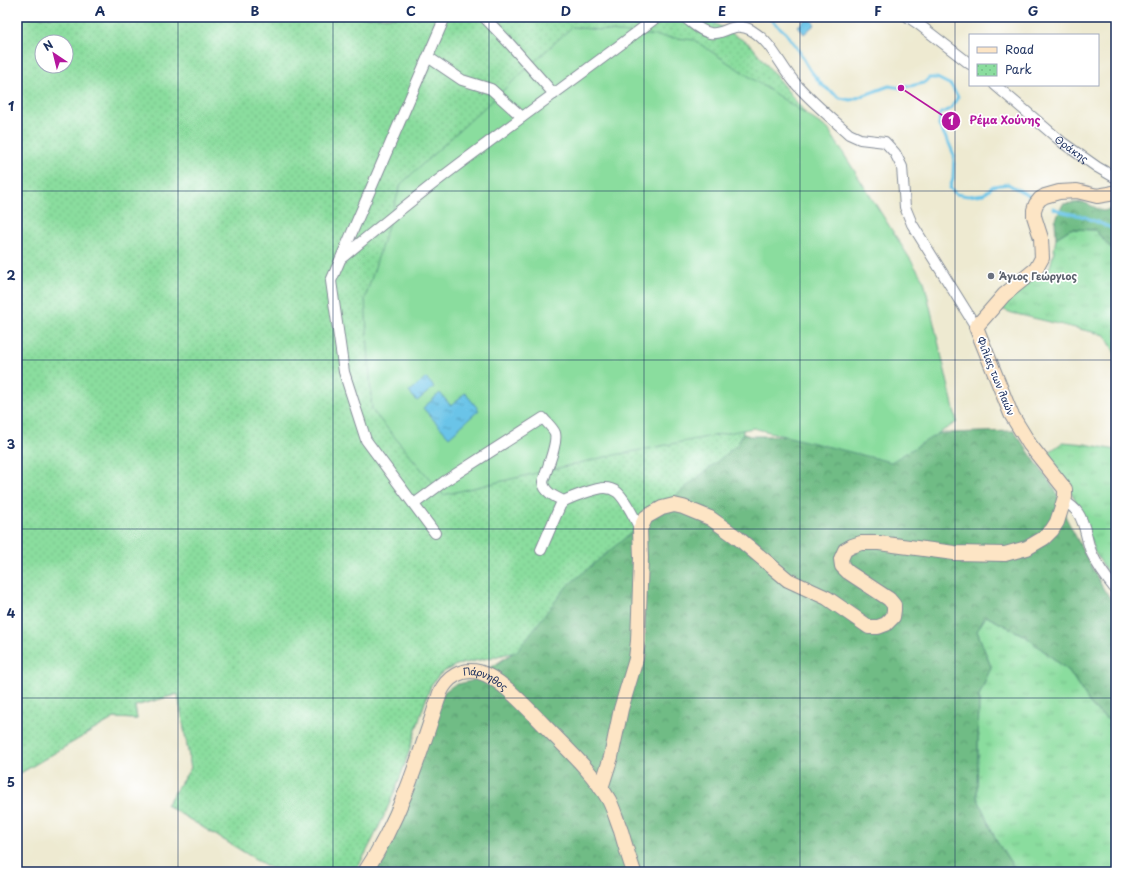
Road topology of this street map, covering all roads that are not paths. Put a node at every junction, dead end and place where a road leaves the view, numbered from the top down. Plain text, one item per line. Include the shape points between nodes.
1 (445, 17) edge
2 (484, 17) edge
3 (657, 17) edge
4 (684, 17) edge
5 (908, 17) edge
6 (428, 57) junction
7 (969, 63) edge
8 (996, 86) edge
9 (554, 94) junction
10 (522, 117) junction
11 (1116, 178) edge
12 (1116, 192) edge
13 (341, 258) junction
14 (976, 327) junction
15 (1064, 501) junction
16 (564, 502) junction
17 (414, 504) junction
18 (640, 529) junction
19 (435, 533) dead end
20 (541, 550) dead end
21 (1116, 590) edge
22 (601, 788) junction
23 (365, 872) edge
24 (634, 872) edge

1 - 6 street
2 - 9 street
3 - 9 street
4 - 14 street via 711,34 743,26 752,30 766,41 795,83 849,134 860,139 885,142 896,153 902,167 905,207 912,224
5 - 7 street
6 - 10 street via 462,80 491,89
6 - 13 street
8 - 11 street, Θράκης via 1063,143
9 - 10 street
10 - 13 street
12 - 14 street, Φιλίας των λαών via 1097,196 1059,192 1040,199 1036,204 1034,216 1041,238 1042,258 1036,269 1004,295
13 - 17 street via 331,281 344,372 366,440
14 - 15 street, Φιλίας των λαών via 1011,414 1030,445 1063,486 1066,492
15 - 18 street via 1057,522 1044,538 1027,548 1005,554 954,554 879,543 852,546 843,554 842,566 894,605 893,617 878,627 869,627 827,598 788,580 710,518 674,505 646,517
15 - 21 street via 1078,513 1092,554
16 - 17 street via 543,486 556,439 543,418
16 - 18 street via 595,490 610,489 622,498
16 - 20 street
17 - 19 street
18 - 22 street via 641,565 636,658
22 - 23 street, Πάρνηθος via 579,761 505,687 480,672 457,674 441,690 401,804
22 - 24 street, Πάρνηθος via 615,813

